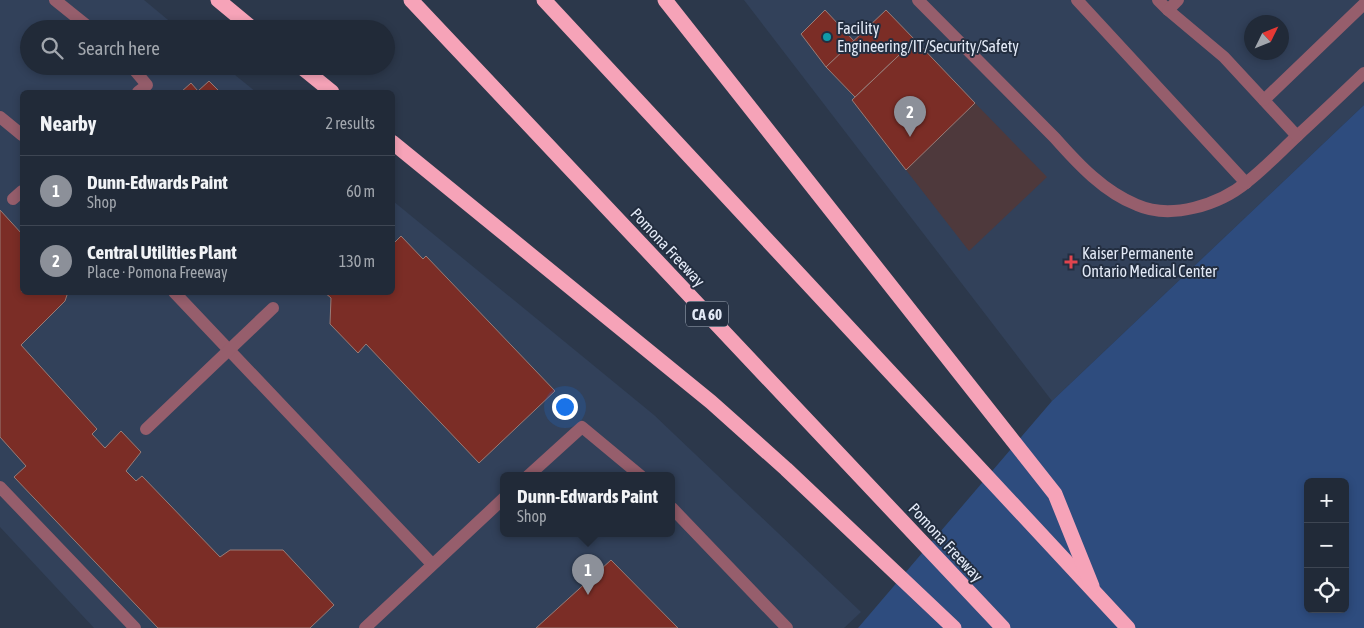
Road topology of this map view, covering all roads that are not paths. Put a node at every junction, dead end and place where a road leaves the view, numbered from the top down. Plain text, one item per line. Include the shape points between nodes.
1 (55, 0) edge
2 (218, 0) edge
3 (411, 0) edge
4 (544, 0) edge
5 (665, 0) edge
6 (918, 0) edge
7 (1077, 0) edge
8 (1158, 0) edge
9 (1178, 0) edge
10 (1364, 4) edge
11 (1168, 10) junction
12 (80, 20) edge
13 (243, 20) edge
14 (1364, 73) edge
15 (139, 75) edge
16 (311, 75) edge
17 (141, 90) edge
18 (330, 90) edge
19 (1264, 100) junction
20 (0, 117) edge
21 (20, 133) edge
22 (1297, 136) junction
23 (395, 144) edge
24 (1246, 183) junction
25 (177, 295) edge
26 (273, 308) dead end
27 (230, 350) junction
28 (146, 429) dead end
29 (532, 472) edge
30 (636, 472) edge
31 (0, 486) edge
32 (500, 502) edge
33 (675, 511) edge
34 (432, 564) junction
35 (1096, 594) junction
36 (135, 628) edge
37 (365, 628) edge
38 (787, 628) edge
39 (954, 628) edge
40 (1003, 628) edge
41 (1128, 628) edge

1 - 12 lane
2 - 13 highway
3 - 40 highway, Pomona Freeway / CA 60
4 - 35 highway
5 - 35 highway via 1055,494
6 - 24 lane via 1074,160 1122,198 1138,206 1173,212 1213,201
7 - 24 lane
8 - 11 lane
9 - 11 lane
10 - 19 lane
11 - 19 lane via 1224,57
14 - 22 lane
15 - 17 lane via 147,85
16 - 18 highway
19 - 22 lane
20 - 21 lane
22 - 24 lane
23 - 39 highway via 712,402
25 - 27 lane
26 - 27 lane
27 - 28 lane
27 - 34 lane
29 - 30 lane via 582,427
31 - 36 lane
32 - 34 lane
33 - 38 lane
34 - 37 lane
35 - 41 highway

